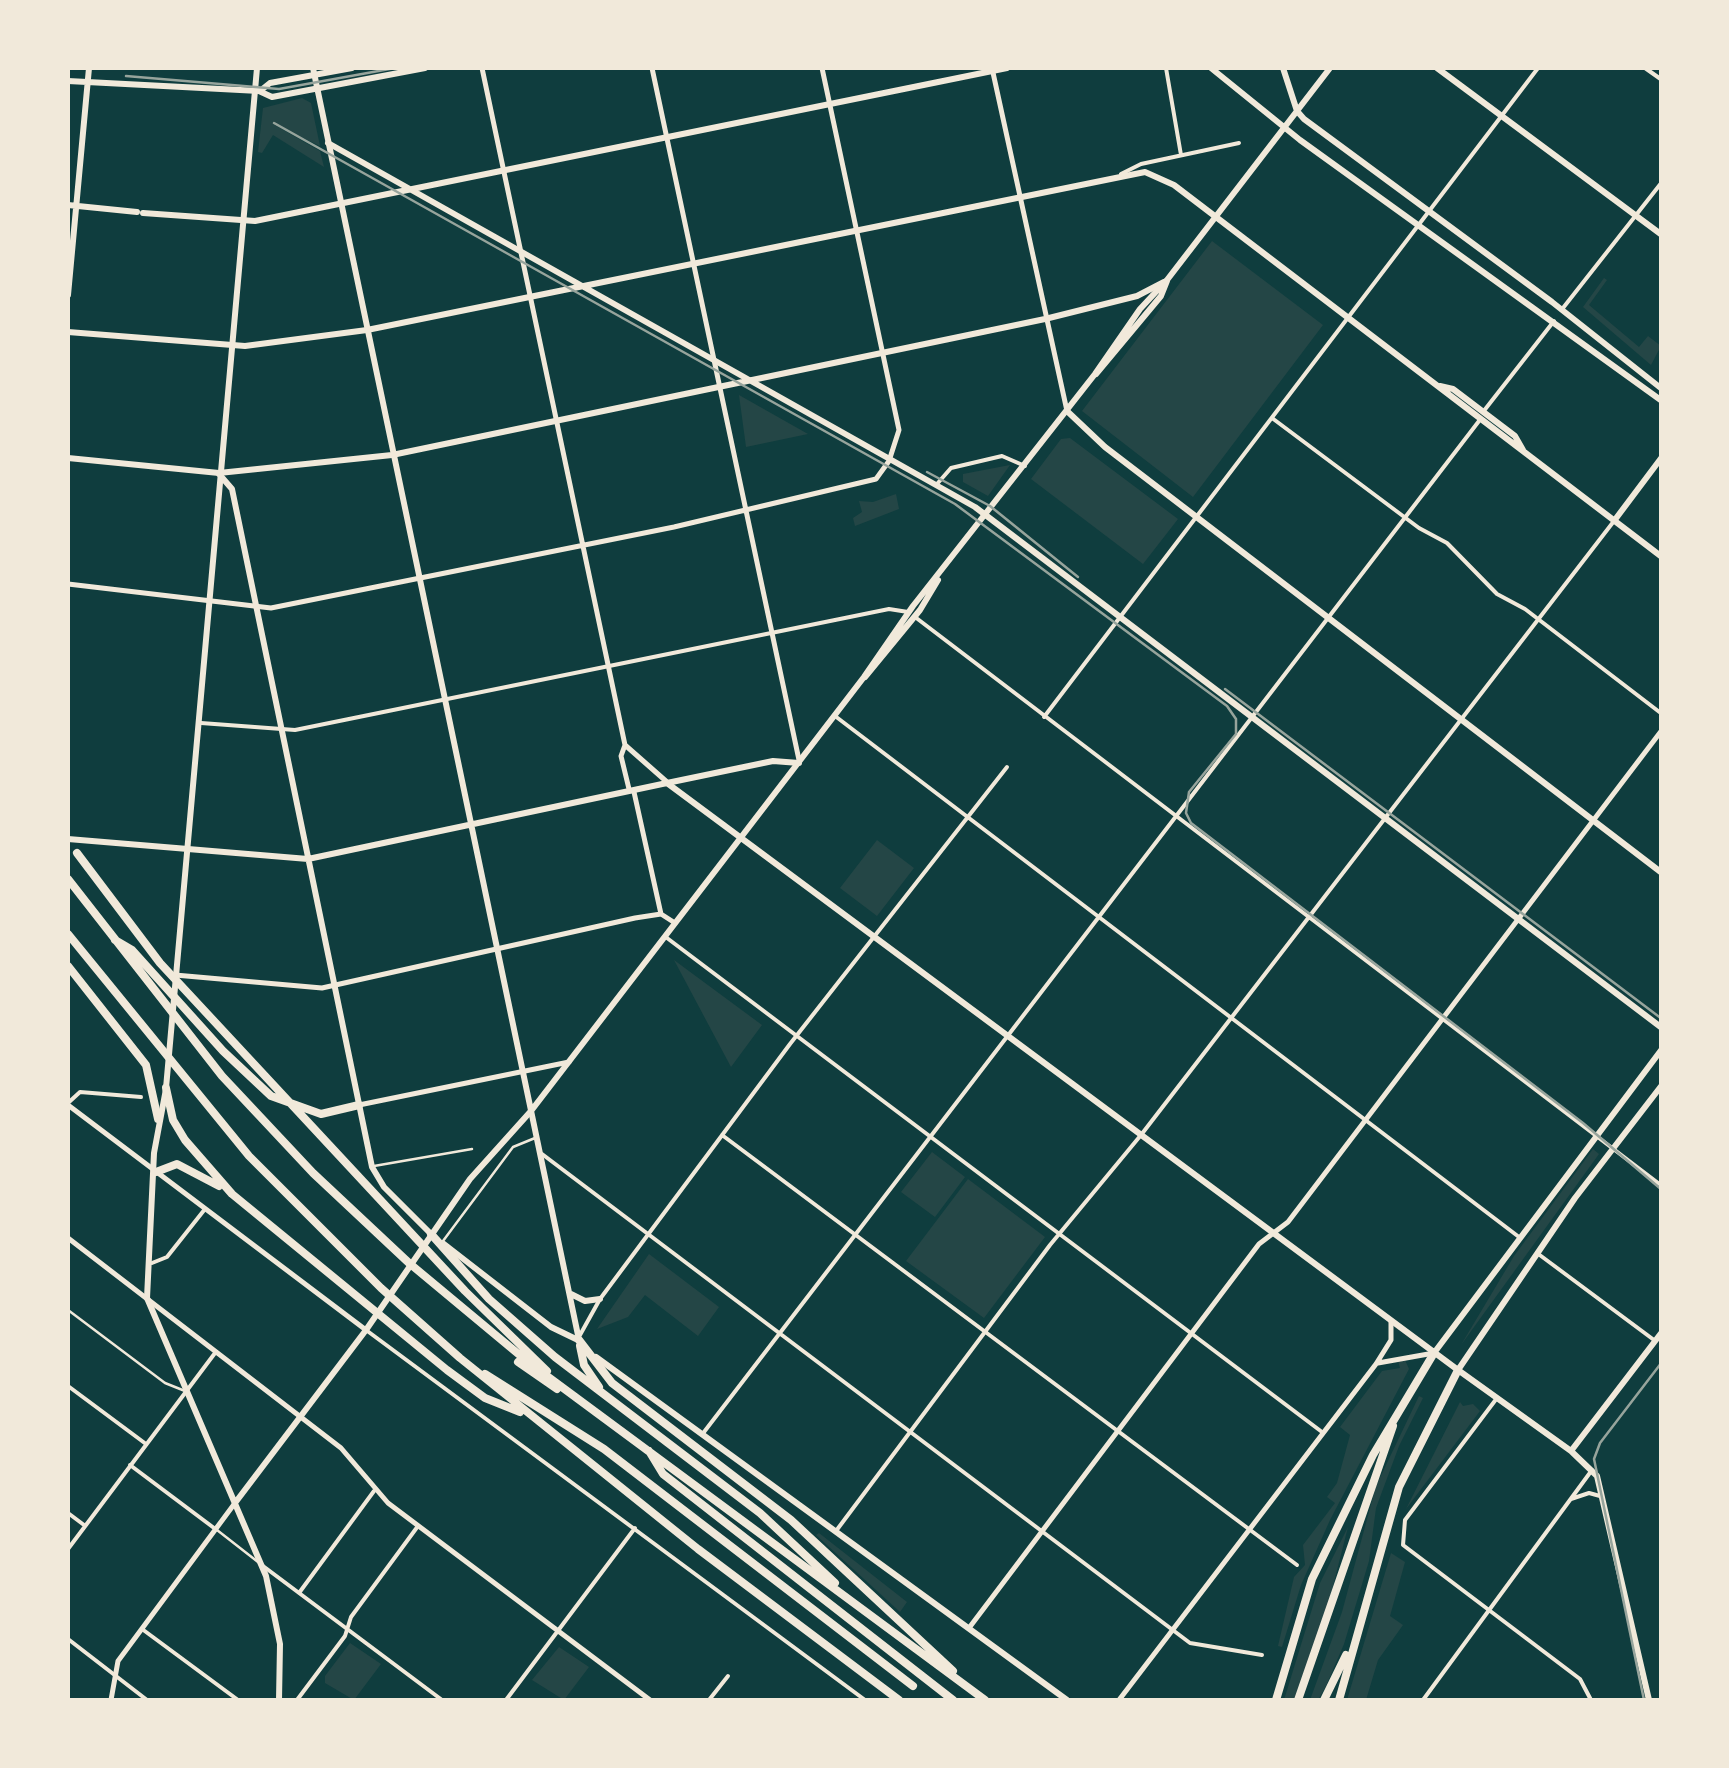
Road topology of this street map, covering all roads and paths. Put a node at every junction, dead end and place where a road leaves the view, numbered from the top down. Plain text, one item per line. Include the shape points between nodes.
1 (89, 68) edge
2 (257, 68) edge
3 (352, 68) edge
4 (425, 68) edge
5 (482, 68) edge
6 (652, 68) edge
7 (822, 68) edge
8 (1007, 68) edge
9 (1166, 68) edge
10 (1211, 68) edge
11 (1284, 68) edge
12 (1330, 68) edge
13 (1436, 68) edge
14 (1538, 68) edge
15 (1645, 68) edge
16 (993, 69) edge
17 (314, 71) edge
18 (1662, 80) edge
19 (68, 81) edge
20 (88, 83) junction
21 (317, 90) junction
22 (257, 92) junction
23 (830, 106) junction
24 (1297, 110) junction
25 (1502, 116) junction
26 (1285, 126) junction
27 (667, 138) junction
28 (328, 142) junction
29 (1239, 143) dead end
30 (1181, 156) junction
31 (505, 172) junction
32 (1121, 174) junction
33 (1662, 182) edge
34 (412, 192) junction
35 (1019, 196) junction
36 (341, 205) junction
37 (72, 206) edge
38 (1429, 211) junction
39 (1215, 216) junction
40 (1634, 216) junction
41 (245, 222) junction
42 (1418, 226) junction
43 (856, 230) junction
44 (1662, 235) edge
45 (520, 254) junction
46 (693, 264) junction
47 (1167, 280) junction
48 (580, 287) junction
49 (68, 295) edge
50 (529, 298) junction
51 (1118, 300) junction
52 (1140, 309) junction
53 (1562, 310) junction
54 (1350, 317) junction
55 (1045, 319) junction
56 (1554, 320) junction
57 (366, 330) junction
58 (68, 332) edge
59 (231, 346) junction
60 (882, 354) junction
61 (714, 362) junction
62 (1095, 374) junction
63 (749, 383) junction
64 (1662, 388) edge
65 (720, 389) junction
66 (1662, 401) edge
67 (1067, 411) junction
68 (1481, 416) junction
69 (1272, 418) junction
70 (554, 422) junction
71 (392, 455) junction
72 (1662, 457) edge
73 (68, 458) edge
74 (889, 461) junction
75 (1025, 466) junction
76 (219, 474) junction
77 (936, 486) junction
78 (746, 509) junction
79 (987, 516) junction
80 (1196, 517) junction
81 (1405, 518) junction
82 (1614, 521) junction
83 (581, 544) junction
84 (1662, 557) edge
85 (418, 578) junction
86 (68, 584) edge
87 (206, 598) junction
88 (254, 606) junction
89 (912, 615) junction
90 (1120, 618) junction
91 (1328, 618) junction
92 (1538, 619) junction
93 (770, 634) junction
94 (606, 668) junction
95 (442, 699) junction
96 (1662, 714) edge
97 (834, 716) junction
98 (1044, 717) junction
99 (1252, 719) junction
100 (1461, 719) junction
101 (196, 722) junction
102 (279, 729) junction
103 (1662, 730) edge
104 (625, 745) junction
105 (800, 762) junction
106 (1007, 766) dead end
107 (668, 783) junction
108 (631, 791) junction
109 (968, 818) junction
110 (1176, 818) junction
111 (1385, 820) junction
112 (1593, 820) junction
113 (470, 826) junction
114 (742, 838) junction
115 (68, 839) edge
116 (185, 850) junction
117 (77, 852) dead end
118 (308, 859) junction
119 (1662, 872) edge
120 (68, 879) edge
121 (661, 914) junction
122 (1308, 917) junction
123 (1098, 918) junction
124 (1518, 920) junction
125 (677, 924) junction
126 (68, 934) edge
127 (874, 936) junction
128 (112, 938) junction
129 (666, 938) junction
130 (496, 947) junction
131 (68, 966) edge
132 (175, 975) junction
133 (334, 984) junction
134 (1230, 1018) junction
135 (1442, 1020) junction
136 (1662, 1028) edge
137 (1008, 1034) junction
138 (796, 1036) junction
139 (1662, 1049) edge
140 (572, 1062) junction
141 (523, 1072) junction
142 (1662, 1085) edge
143 (166, 1088) junction
144 (141, 1097) dead end
145 (68, 1104) edge
146 (360, 1105) junction
147 (531, 1112) junction
148 (158, 1119) junction
149 (1366, 1120) junction
150 (1141, 1134) junction
151 (722, 1135) junction
152 (928, 1135) junction
153 (1595, 1136) junction
154 (537, 1138) junction
155 (472, 1149) dead end
156 (1612, 1149) junction
157 (540, 1153) junction
158 (372, 1167) junction
159 (156, 1172) junction
160 (1662, 1186) edge
161 (232, 1194) junction
162 (205, 1210) junction
163 (1060, 1232) junction
164 (1273, 1233) junction
165 (431, 1234) junction
166 (648, 1234) junction
167 (854, 1234) junction
168 (68, 1238) edge
169 (1520, 1238) junction
170 (442, 1243) junction
171 (1537, 1253) junction
172 (147, 1264) junction
173 (570, 1294) junction
174 (147, 1298) junction
175 (600, 1298) junction
176 (68, 1310) edge
177 (1391, 1321) junction
178 (366, 1330) junction
179 (986, 1332) junction
180 (1662, 1332) edge
181 (779, 1333) junction
182 (1191, 1334) junction
183 (579, 1340) junction
184 (1655, 1341) junction
185 (215, 1352) junction
186 (1434, 1353) junction
187 (460, 1358) junction
188 (518, 1362) dead end
189 (1376, 1364) junction
190 (1458, 1370) junction
191 (68, 1386) edge
192 (185, 1391) junction
193 (608, 1398) junction
194 (1497, 1398) junction
195 (590, 1412) junction
196 (1398, 1412) junction
197 (530, 1416) junction
198 (300, 1418) junction
199 (1118, 1431) junction
200 (704, 1432) junction
201 (911, 1432) junction
202 (1322, 1432) junction
203 (146, 1444) junction
204 (646, 1448) junction
205 (1570, 1451) junction
206 (130, 1465) junction
207 (1592, 1470) junction
208 (374, 1491) junction
209 (1602, 1496) junction
210 (1572, 1499) junction
211 (235, 1503) junction
212 (68, 1513) edge
213 (85, 1526) junction
214 (418, 1526) junction
215 (635, 1528) junction
216 (216, 1529) junction
217 (1248, 1530) junction
218 (1042, 1531) junction
219 (836, 1532) junction
220 (68, 1549) edge
221 (1297, 1565) dead end
222 (263, 1566) junction
223 (298, 1593) junction
224 (1367, 1594) junction
225 (1489, 1610) junction
226 (868, 1617) junction
227 (346, 1629) junction
228 (1172, 1629) junction
229 (142, 1630) junction
230 (968, 1630) junction
231 (559, 1632) junction
232 (68, 1639) edge
233 (1262, 1655) dead end
234 (114, 1676) junction
235 (728, 1676) dead end
236 (913, 1686) dead end
237 (979, 1698) edge
238 (112, 1700) edge
239 (147, 1700) edge
240 (238, 1700) edge
241 (279, 1700) edge
242 (297, 1700) edge
243 (442, 1700) edge
244 (506, 1700) edge
245 (650, 1700) edge
246 (709, 1700) edge
247 (864, 1700) edge
248 (899, 1700) edge
249 (953, 1700) edge
250 (1067, 1700) edge
251 (1118, 1700) edge
252 (1276, 1700) edge
253 (1298, 1700) edge
254 (1324, 1700) edge
255 (1339, 1700) edge
256 (1423, 1700) edge
257 (1591, 1700) edge
258 (1649, 1700) edge

1 - 20 main road
2 - 22 main road
3 - 17 main road
4 - 21 main road
5 - 31 street
6 - 27 street
7 - 23 street
8 - 16 main road
9 - 30 street
10 - 26 main road
11 - 24 main road
12 - 24 main road
13 - 25 main road
14 - 25 street
15 - 18 street
16 - 23 main road
16 - 35 street
17 - 21 main road
17 - 22 main road
19 - 20 main road
20 - 22 main road
20 - 37 main road
21 - 22 main road
21 - 28 main road
22 - 41 main road
23 - 27 main road
23 - 43 street
24 - 26 main road
24 - 38 main road
25 - 38 street
25 - 40 main road
26 - 39 main road
26 - 42 main road
27 - 31 main road
27 - 46 street
28 - 34 main road
28 - 36 main road
29 - 30 street
30 - 32 street
31 - 34 main road
31 - 45 street
32 - 35 main road
32 - 39 main road via 1160,176
33 - 40 street
34 - 36 main road
34 - 45 main road
35 - 43 main road
35 - 55 street
36 - 41 main road
36 - 57 main road
37 - 41 main road
37 - 49 main road
38 - 42 street
38 - 53 main road
39 - 47 main road
39 - 54 main road
40 - 44 main road
40 - 53 street
41 - 59 main road
42 - 54 street
42 - 56 main road
43 - 46 main road
43 - 60 street
45 - 48 main road
45 - 50 street
46 - 48 main road
46 - 61 street
47 - 51 main road
47 - 52 main road
47 - 62 main road via 1162,296
48 - 50 main road
48 - 61 main road
50 - 57 main road
50 - 70 street
51 - 52 main road
51 - 55 main road
52 - 62 main road
53 - 64 main road
54 - 68 main road
54 - 69 street
55 - 60 main road
55 - 67 street
56 - 66 main road
56 - 68 street
57 - 59 main road
57 - 71 main road
58 - 59 main road
59 - 76 main road
60 - 63 main road
60 - 74 street via 900,434
61 - 63 main road
61 - 65 street
62 - 67 main road
63 - 65 main road
63 - 74 main road
65 - 70 main road
65 - 78 street
67 - 75 main road
67 - 80 main road
68 - 81 street
68 - 82 main road via 1515,436 1524,451
69 - 80 street
69 - 81 street
70 - 71 main road
70 - 83 street
71 - 76 main road
71 - 85 main road
72 - 82 main road
73 - 76 main road
74 - 77 main road
74 - 78 street via 876,479
75 - 77 street via 1006,456 956,466
75 - 79 main road
76 - 87 main road
76 - 88 main road via 232,490
77 - 79 main road
78 - 83 street
78 - 93 street
79 - 89 main road
79 - 90 main road
80 - 90 street
80 - 91 main road
81 - 91 street
81 - 92 street via 1447,542 1497,594
82 - 84 main road
82 - 92 street
83 - 85 street
83 - 94 street
85 - 88 street
85 - 95 main road
86 - 87 street
87 - 88 street
87 - 101 main road
88 - 102 main road
89 - 93 street via 889,609
89 - 97 main road
89 - 98 street
90 - 98 street
90 - 99 main road
91 - 99 street
91 - 100 main road
92 - 96 street
92 - 100 street
93 - 94 street
93 - 105 street
94 - 95 street
94 - 104 street
95 - 102 street
95 - 113 main road
97 - 105 main road
97 - 109 street
98 - 110 street
99 - 110 street
99 - 111 main road
100 - 111 street
100 - 112 main road
101 - 102 street
101 - 116 main road
102 - 118 main road
103 - 112 street
104 - 107 street
104 - 108 street via 621,756
105 - 107 main road via 774,760
105 - 114 main road
106 - 109 street
107 - 108 main road
107 - 114 main road
108 - 113 main road
108 - 121 street
109 - 123 street
109 - 127 street
110 - 122 street
110 - 123 street
111 - 122 street
111 - 124 main road
112 - 119 main road
112 - 124 street
113 - 118 main road
113 - 130 main road
114 - 125 main road
114 - 127 main road
115 - 116 main road
116 - 118 main road
116 - 132 main road
117 - 195 highway via 160,963 465,1291
118 - 133 main road
120 - 128 highway
121 - 125 street
121 - 130 street
122 - 134 street
122 - 135 street
123 - 134 street
123 - 137 street
124 - 135 street
124 - 136 main road
125 - 129 main road
126 - 187 highway via 249,1156
127 - 137 main road
127 - 138 street
128 - 146 highway via 132,950 248,1077 282,1103 334,1114
128 - 204 highway via 222,1076 378,1236 486,1328
129 - 138 street
129 - 140 main road
130 - 133 street
130 - 141 main road
131 - 148 highway via 146,1065
132 - 133 street
132 - 143 main road
133 - 146 main road
134 - 149 street
134 - 150 street
135 - 149 street
135 - 153 street
137 - 150 main road
137 - 152 street
138 - 151 street
138 - 152 street
139 - 153 main road
140 - 141 street
140 - 147 main road
141 - 146 street
141 - 147 main road
142 - 156 main road
143 - 148 main road
143 - 161 highway via 184,1140
144 - 145 street via 80,1092
145 - 159 street
146 - 158 main road
147 - 154 main road
147 - 178 main road via 481,1164
148 - 159 main road
149 - 164 street
149 - 169 street
150 - 163 street
150 - 164 main road
151 - 166 street
151 - 167 street
152 - 163 street
152 - 167 street
153 - 156 street
153 - 169 main road
154 - 157 main road
154 - 170 street via 514,1147
155 - 158 street
156 - 160 street
156 - 171 main road
157 - 166 street
157 - 173 main road
158 - 165 main road
159 - 161 highway via 177,1164
159 - 162 street
159 - 172 main road
161 - 197 highway via 484,1398
162 - 172 street via 167,1257
162 - 178 street
163 - 179 street
163 - 182 street
164 - 177 main road
164 - 182 street
165 - 170 main road
165 - 193 highway via 489,1299
166 - 175 street
166 - 181 street
167 - 179 street
167 - 181 street
168 - 174 street
169 - 186 main road
170 - 183 main road via 551,1327
171 - 184 street
171 - 190 main road
172 - 174 main road
173 - 175 main road
173 - 183 main road
174 - 185 street
174 - 192 main road
175 - 183 street
176 - 192 street
177 - 186 main road
177 - 189 street via 1391,1340
178 - 198 main road
178 - 215 street
179 - 199 street
179 - 201 street
180 - 184 main road
181 - 200 street
181 - 201 street
182 - 199 street
182 - 202 street
183 - 193 highway via 584,1365
183 - 200 main road
183 - 237 highway via 619,1390 811,1538
184 - 205 main road
185 - 192 street
185 - 198 street
186 - 189 street
186 - 190 main road
186 - 196 highway
187 - 197 highway
187 - 236 highway via 604,1449
188 - 195 highway
189 - 202 street
190 - 194 main road
190 - 224 highway via 1402,1477
191 - 203 street
192 - 203 street
192 - 211 main road
193 - 226 highway via 760,1513
194 - 205 main road
194 - 225 street via 1405,1520 1402,1545
195 - 226 highway
196 - 252 highway via 1312,1578
196 - 253 highway
197 - 248 highway
198 - 208 street via 343,1450
198 - 211 main road
199 - 217 street
199 - 218 street
200 - 219 main road
201 - 218 street
201 - 219 street
202 - 217 street
203 - 206 street
204 - 237 highway
204 - 249 highway via 663,1474
205 - 207 main road
206 - 213 street
206 - 216 street
207 - 209 main road
207 - 210 street
208 - 214 street
208 - 223 street
209 - 210 street
209 - 258 main road
210 - 225 street
211 - 216 street
211 - 222 main road
212 - 213 street
213 - 220 street
214 - 227 street
214 - 231 street
215 - 231 street
215 - 247 street
216 - 222 street
216 - 229 street
217 - 221 street
217 - 228 street
218 - 228 street
218 - 230 street
219 - 230 main road
222 - 223 street
222 - 241 main road via 278,1627
223 - 227 street
224 - 254 highway
224 - 255 highway
225 - 256 street
225 - 257 street via 1580,1679
226 - 237 highway
227 - 242 street
227 - 243 street
228 - 233 street via 1202,1648
228 - 251 street
229 - 234 street
229 - 240 street
230 - 250 main road
231 - 244 street
231 - 245 street
232 - 234 street
234 - 238 street
234 - 239 street
235 - 246 street

